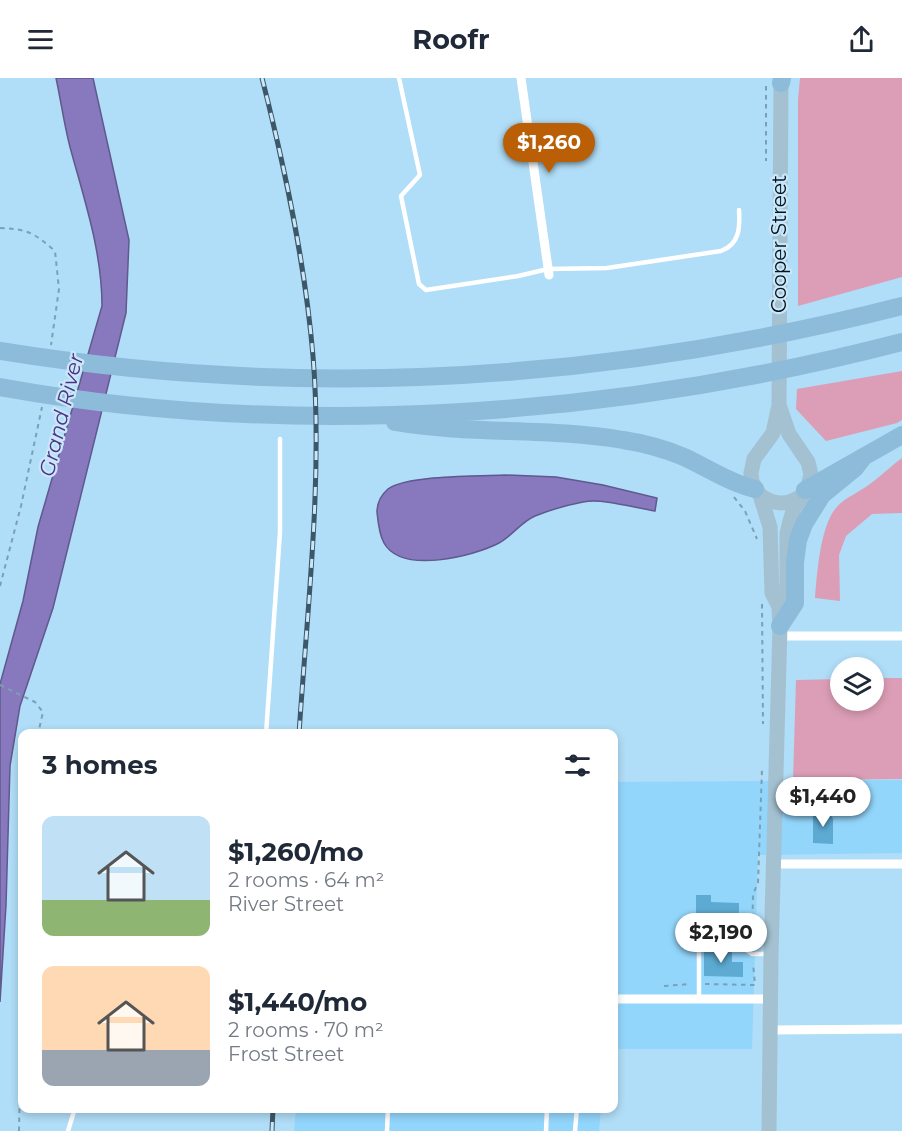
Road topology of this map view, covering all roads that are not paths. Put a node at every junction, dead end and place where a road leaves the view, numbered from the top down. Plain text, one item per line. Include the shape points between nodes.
1 (399, 78) edge
2 (521, 78) edge
3 (781, 79) edge
4 (739, 210) dead end
5 (549, 272) junction
6 (902, 294) edge
7 (902, 306) edge
8 (760, 338) junction
9 (902, 342) edge
10 (0, 351) edge
11 (2, 387) edge
12 (779, 405) junction
13 (361, 415) junction
14 (902, 435) edge
15 (280, 439) dead end
16 (763, 450) junction
17 (800, 450) junction
18 (862, 459) junction
19 (758, 492) junction
20 (803, 493) junction
21 (779, 607) junction
22 (780, 631) junction
23 (902, 636) edge
24 (266, 729) edge
25 (773, 864) junction
26 (902, 864) edge
27 (771, 954) junction
28 (618, 999) edge
29 (699, 999) junction
30 (770, 999) junction
31 (770, 1029) junction
32 (902, 1029) edge
33 (73, 1113) edge
34 (387, 1113) edge
35 (547, 1113) edge
36 (577, 1113) edge
37 (68, 1131) edge
38 (387, 1131) edge
39 (546, 1131) edge
40 (575, 1131) edge
41 (769, 1131) edge

1 - 5 lane via 420,175 401,196 420,287 429,290
2 - 5 street
3 - 12 main road, Cooper Street
4 - 5 lane via 738,236 721,251 607,268
6 - 8 highway
7 - 8 highway
8 - 10 highway via 622,361 525,371 370,378 210,376
9 - 13 highway via 772,372 611,398
11 - 13 highway via 164,408
12 - 16 main road, Cooper Street via 773,433
12 - 17 main road, Cooper Street via 789,434
13 - 19 highway via 426,426 624,440 684,457
14 - 18 highway
15 - 24 lane via 280,532
16 - 17 main road via 781,444
16 - 19 main road, Cooper Street via 751,468
17 - 20 main road, Cooper Street via 810,470 810,482
18 - 20 highway
18 - 22 highway via 822,495 804,524 798,540 795,603
19 - 20 main road via 771,502 780,503
19 - 21 main road, Cooper Street via 770,533 772,593
20 - 21 main road, Cooper Street via 788,528 787,594
21 - 22 main road, Cooper Street
22 - 23 street
22 - 25 main road, Cooper Street
25 - 26 street
25 - 27 main road, Cooper Street
27 - 29 lane via 752,954 739,945 699,943
27 - 30 main road, Cooper Street
28 - 29 street
29 - 30 street
30 - 31 main road, Cooper Street
31 - 32 street
31 - 41 main road, Cooper Street
33 - 37 lane
34 - 38 lane
35 - 39 lane
36 - 40 lane

